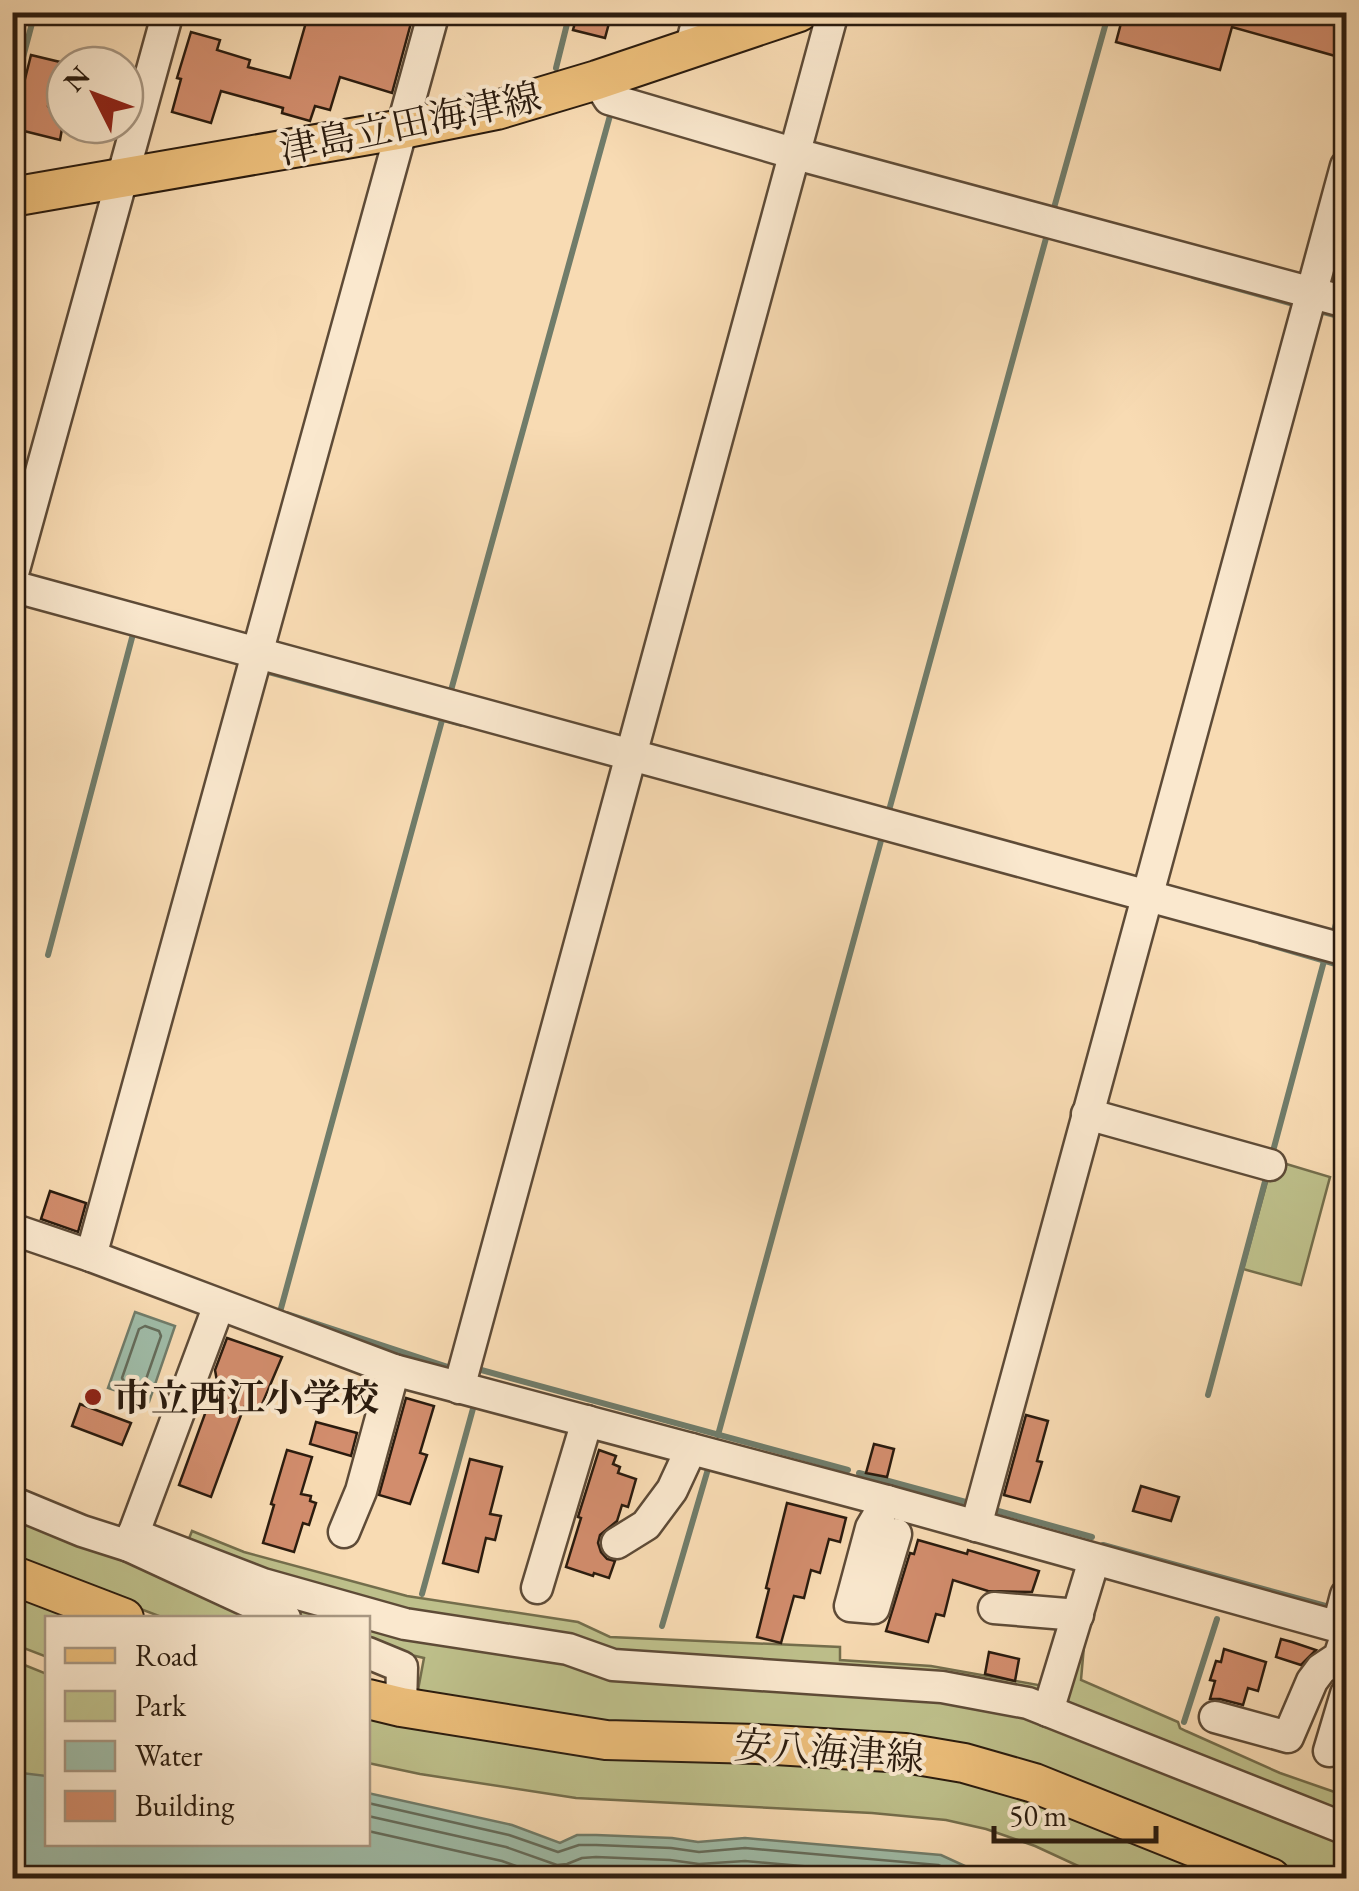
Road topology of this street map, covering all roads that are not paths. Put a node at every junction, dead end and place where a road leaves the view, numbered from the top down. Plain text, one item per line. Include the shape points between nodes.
1 (168, 12) edge
2 (434, 12) edge
3 (700, 12) edge
4 (799, 12) edge
5 (834, 12) edge
6 (690, 49) junction
7 (597, 80) junction
8 (403, 129) junction
9 (796, 154) junction
10 (1346, 166) edge
11 (124, 177) junction
12 (12, 197) edge
13 (1312, 293) junction
14 (1346, 302) edge
15 (12, 577) edge
16 (12, 586) edge
17 (260, 652) junction
18 (632, 754) junction
19 (1146, 896) junction
20 (1346, 950) edge
21 (1087, 1114) junction
22 (1270, 1165) dead end
23 (12, 1229) edge
24 (91, 1256) junction
25 (218, 1305) junction
26 (394, 1370) junction
27 (459, 1388) junction
28 (587, 1422) junction
29 (690, 1449) junction
30 (12, 1502) edge
31 (887, 1502) junction
32 (976, 1526) junction
33 (344, 1532) dead end
34 (896, 1534) dead end
35 (131, 1540) junction
36 (618, 1543) dead end
37 (1094, 1560) junction
38 (12, 1575) edge
39 (537, 1588) dead end
40 (1346, 1596) edge
41 (994, 1608) dead end
42 (1078, 1615) junction
43 (119, 1616) edge
44 (280, 1616) edge
45 (1344, 1630) edge
46 (370, 1654) edge
47 (1346, 1694) edge
48 (384, 1703) edge
49 (1048, 1711) junction
50 (1215, 1718) dead end
51 (1329, 1751) dead end
52 (1346, 1829) edge
53 (1272, 1878) edge

1 - 11 street
2 - 8 street
3 - 6 street
4 - 6 main road, 津島立田海津線
5 - 9 street
6 - 7 main road, 津島立田海津線
7 - 8 main road, 津島立田海津線
7 - 9 street via 609,99
8 - 11 main road, 津島立田海津線
8 - 17 street
9 - 13 street
9 - 18 street
10 - 13 street
11 - 12 main road, 津島立田海津線
11 - 15 street
13 - 14 street
13 - 19 street
16 - 17 street
17 - 18 street
17 - 24 street
18 - 19 street
18 - 27 street
19 - 20 street
19 - 21 street
21 - 22 street
21 - 32 street
23 - 24 street
24 - 25 street
25 - 26 street
25 - 35 street
26 - 27 street
26 - 33 street
27 - 28 street
28 - 29 street
28 - 39 street
29 - 31 street
29 - 36 street via 646,1525
30 - 35 street via 82,1530
31 - 32 street
31 - 34 street via 871,1528 850,1606 874,1608
32 - 37 street
35 - 44 street
35 - 49 street via 406,1624 568,1649 614,1665 942,1687
37 - 42 street
37 - 45 street
38 - 43 main road
40 - 45 street
41 - 42 street
42 - 49 street
45 - 50 street via 1339,1657 1312,1681 1288,1736
46 - 48 street via 402,1667
47 - 51 street
48 - 53 main road, 安八海津線 via 606,1740 905,1753 964,1763 1034,1783
49 - 52 street

